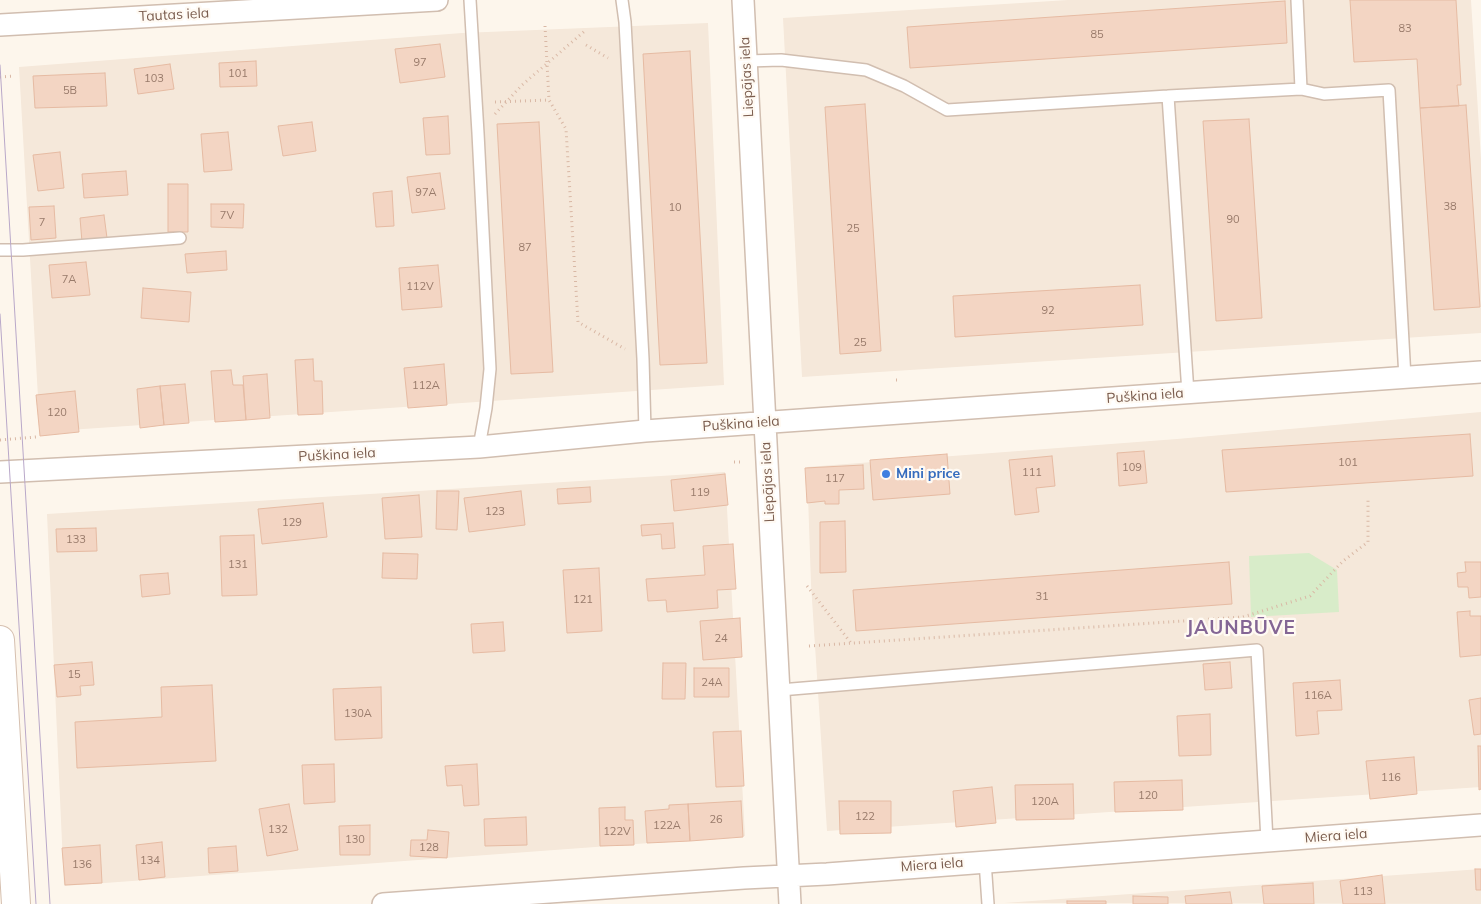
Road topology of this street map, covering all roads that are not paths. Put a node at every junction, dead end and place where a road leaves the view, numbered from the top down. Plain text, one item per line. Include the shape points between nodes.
1 (437, 0) edge
2 (470, 0) edge
3 (622, 0) edge
4 (743, 0) edge
5 (1296, 0) edge
6 (0, 26) edge
7 (747, 61) junction
8 (1301, 89) junction
9 (1168, 96) junction
10 (180, 238) dead end
11 (0, 250) edge
12 (1481, 372) edge
13 (1405, 378) junction
14 (1188, 393) junction
15 (765, 422) junction
16 (645, 431) junction
17 (479, 447) junction
18 (0, 472) edge
19 (0, 640) edge
20 (780, 690) junction
21 (1481, 825) edge
22 (1267, 841) junction
23 (985, 861) junction
24 (789, 876) junction
25 (16, 904) edge
26 (383, 904) edge
27 (790, 904) edge
28 (988, 904) edge

1 - 6 street, Tautas iela
2 - 17 lane via 490,369
3 - 16 lane
4 - 7 street, Liepājas iela
5 - 8 lane
7 - 9 lane via 781,60 866,70 947,110
7 - 15 street, Liepājas iela
8 - 9 lane
8 - 13 lane via 1324,94 1389,90
9 - 14 lane
10 - 11 lane
12 - 13 street, Puškina iela
13 - 14 street, Puškina iela
14 - 15 street, Puškina iela
15 - 16 street, Puškina iela
15 - 20 street, Liepājas iela
16 - 17 street, Puškina iela
17 - 18 street, Puškina iela
19 - 25 street
20 - 22 lane via 1258,650
20 - 24 street, Liepājas iela
21 - 22 street, Miera iela
22 - 23 street, Miera iela
23 - 24 street, Miera iela
23 - 28 lane
24 - 26 street, Miera iela
24 - 27 street, Liepājas iela

